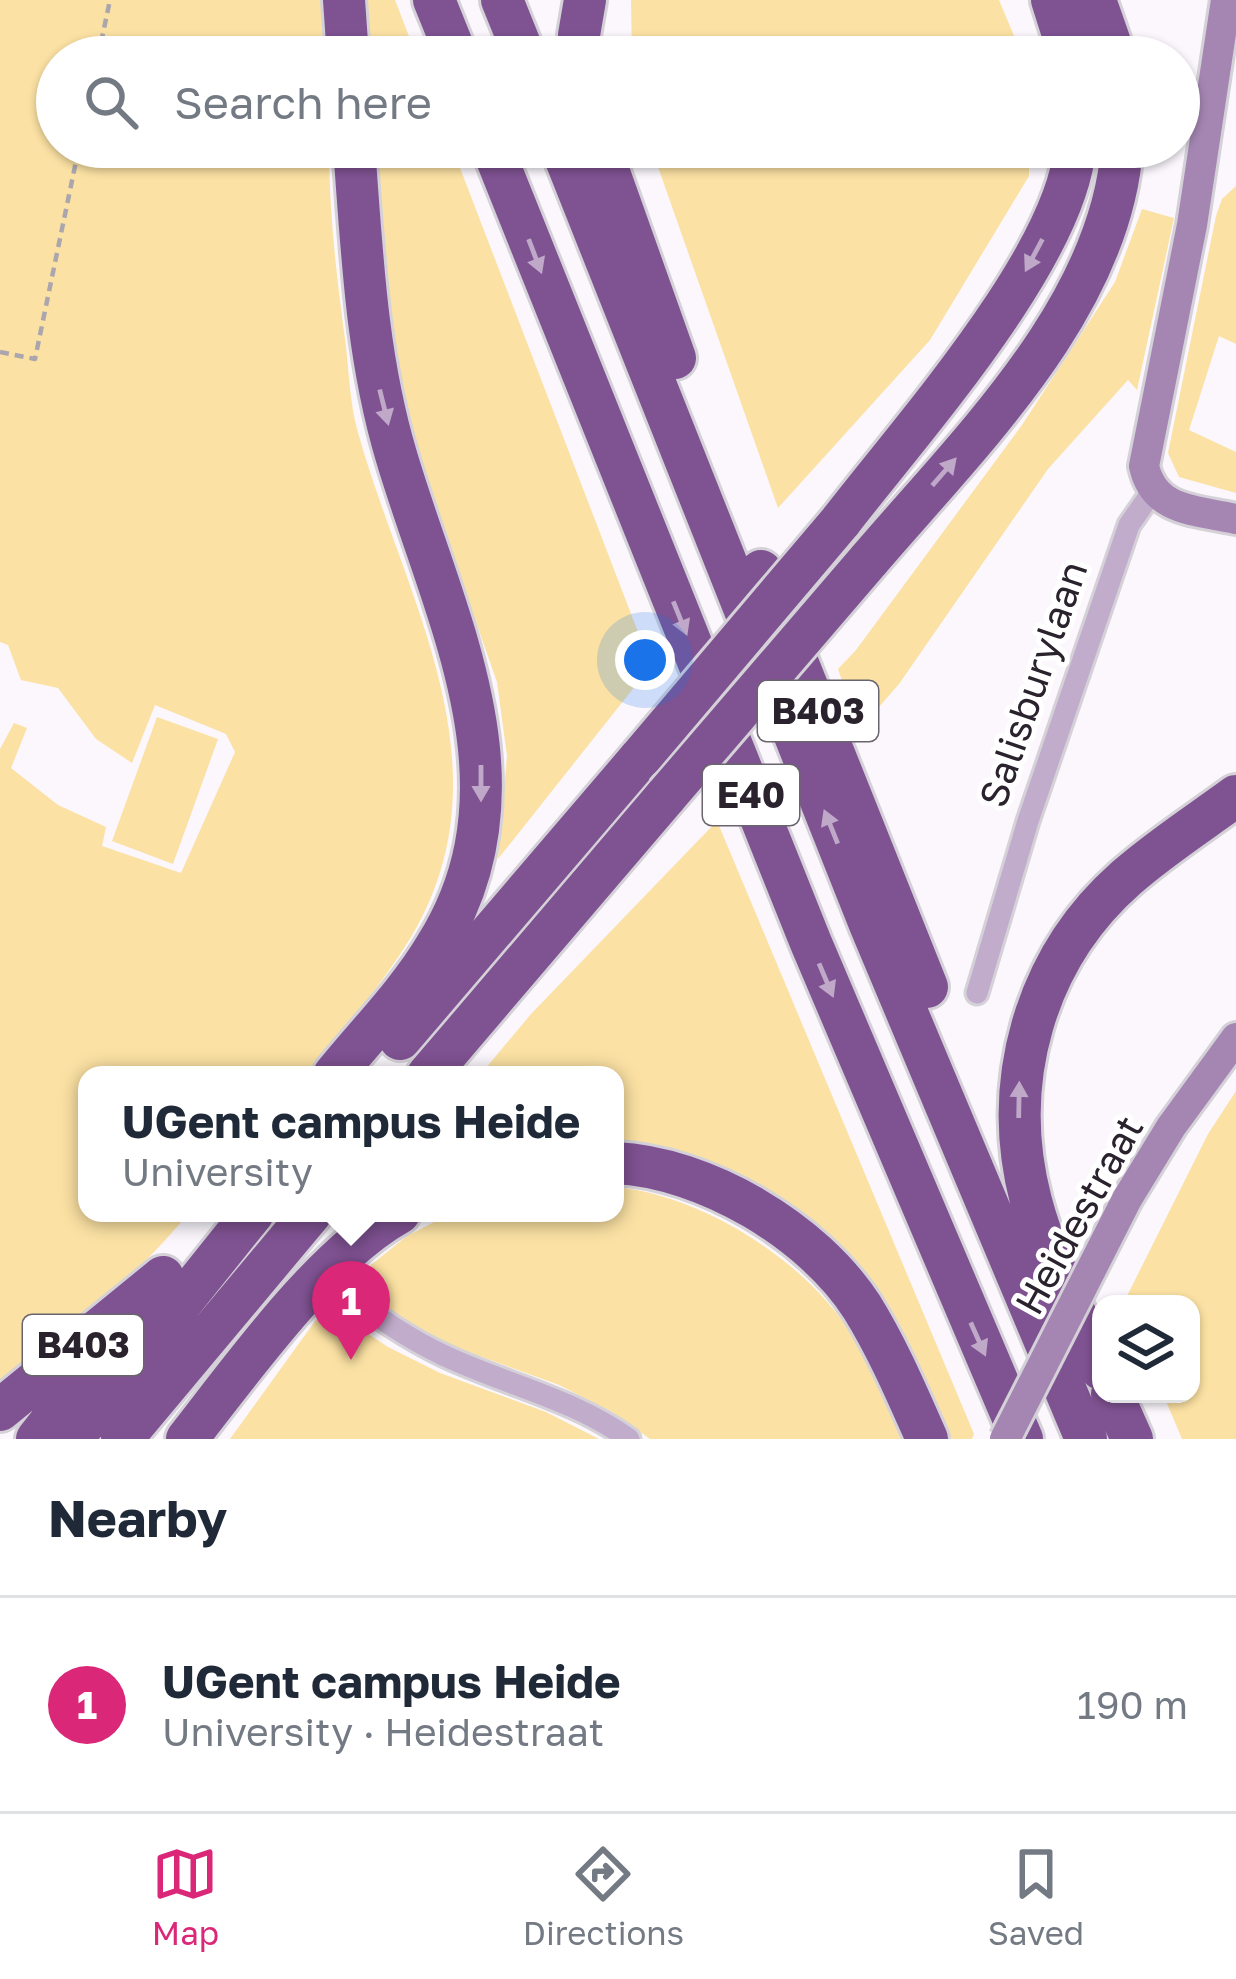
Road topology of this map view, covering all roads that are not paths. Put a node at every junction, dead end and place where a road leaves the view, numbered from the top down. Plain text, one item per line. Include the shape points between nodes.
1 (344, 0) edge
2 (434, 0) edge
3 (502, 0) edge
4 (585, 0) edge
5 (1052, 0) edge
6 (1095, 0) edge
7 (1226, 0) edge
8 (347, 36) edge
9 (449, 36) edge
10 (517, 36) edge
11 (579, 36) edge
12 (1063, 36) edge
13 (1108, 36) edge
14 (355, 168) edge
15 (500, 168) edge
16 (569, 168) edge
17 (607, 168) edge
18 (1069, 168) edge
19 (1118, 168) edge
20 (1152, 492) junction
21 (1236, 519) edge
22 (1236, 796) edge
23 (977, 993) dead end
24 (1236, 1038) edge
25 (341, 1066) edge
26 (377, 1066) edge
27 (436, 1066) edge
28 (624, 1164) edge
29 (210, 1222) edge
30 (246, 1222) edge
31 (303, 1222) edge
32 (383, 1222) edge
33 (164, 1277) junction
34 (349, 1296) dead end
35 (1092, 1348) edge
36 (1116, 1403) edge
37 (0, 1410) edge
38 (1078, 1420) edge
39 (37, 1439) edge
40 (72, 1439) edge
41 (122, 1439) edge
42 (187, 1439) edge
43 (629, 1439) edge
44 (927, 1439) edge
45 (1006, 1439) edge
46 (1022, 1439) edge
47 (1132, 1439) edge

1 - 8 highway
2 - 9 highway
3 - 10 highway
4 - 11 highway
5 - 12 highway
6 - 13 highway
7 - 20 street via 1144,466
14 -> 25 highway via 378,382 471,682 482,797 460,898 437,946
15 -> 46 highway, E40 via 811,944
38 -> 16 highway, E40 via 880,949
17 - 38 highway, B403 via 665,334 1044,1272
18 -> 26 highway, B403, bridge via 1058,211 981,341 840,522
27 -> 19 highway, B403, bridge via 963,450 1069,308 1110,218
20 - 21 street
20 - 23 street, Salisburylaan via 1121,546
35 -> 22 highway via 1031,1204 1018,1142 1030,1024 1085,922 1123,880
24 - 45 street, Heidestraat, bridge via 1127,1199
28 - 44 highway via 706,1185 774,1219 823,1261 860,1304
29 - 33 highway, B403
30 - 40 highway, B403
31 - 41 highway, B403
32 - 42 highway via 328,1269
33 - 37 highway, B403
33 - 39 highway, B403
34 - 43 street via 398,1332 554,1396
36 - 47 highway

